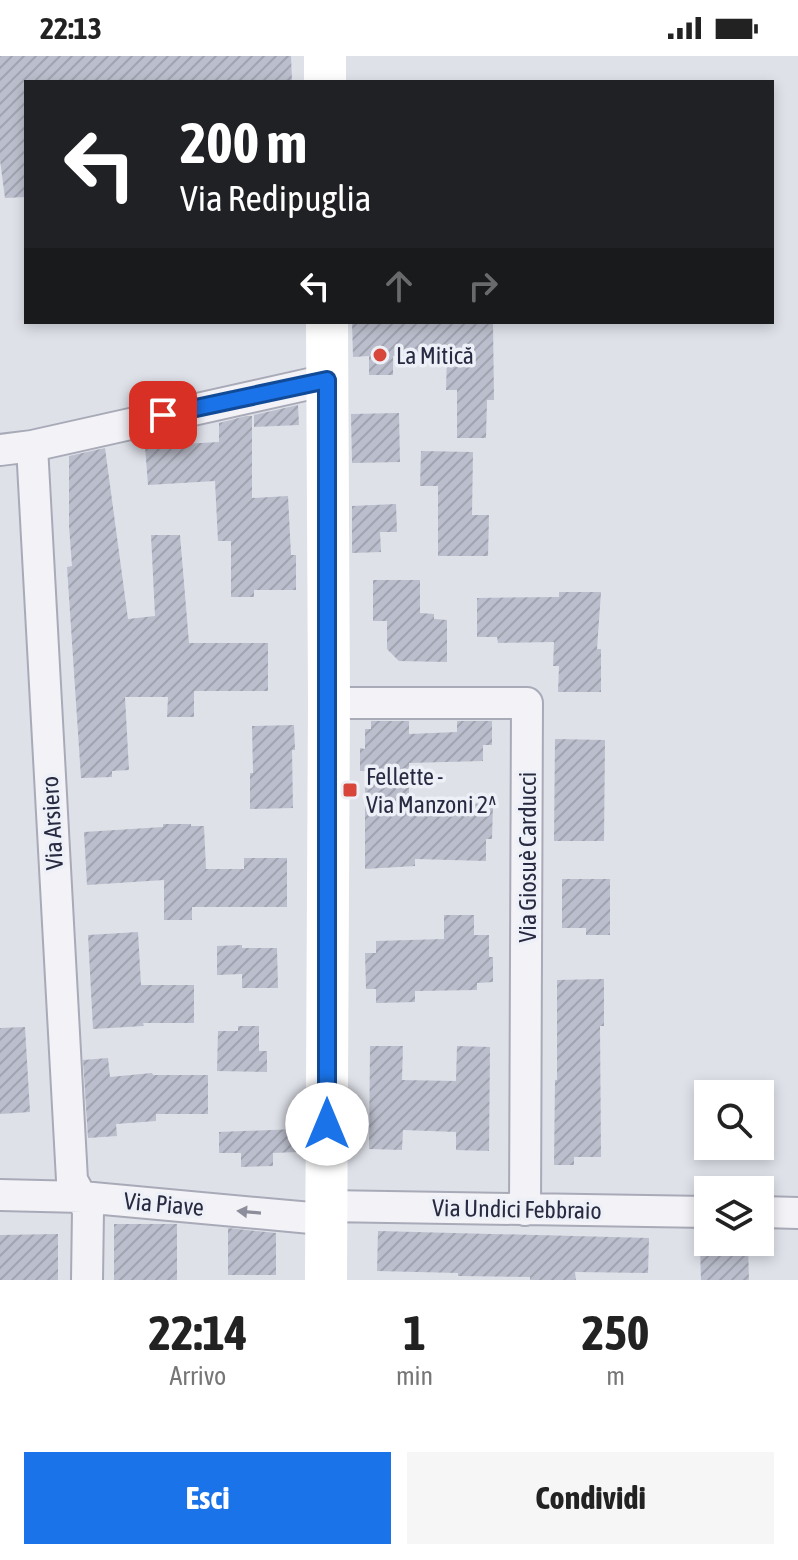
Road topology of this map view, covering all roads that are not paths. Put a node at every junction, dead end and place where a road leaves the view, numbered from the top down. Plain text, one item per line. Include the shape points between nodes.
1 (325, 56) edge
2 (325, 80) edge
3 (327, 324) edge
4 (327, 380) junction
5 (32, 446) junction
6 (0, 450) edge
7 (329, 703) junction
8 (0, 1195) edge
9 (82, 1197) junction
10 (525, 1210) junction
11 (327, 1212) junction
12 (694, 1212) edge
13 (774, 1212) edge
14 (798, 1213) edge
15 (87, 1280) edge
16 (326, 1280) edge

1 - 2 main road
3 - 4 main road
4 - 5 street
4 - 7 main road
5 - 6 street
5 - 9 street, Via Arsiero via 72,1180
7 - 10 street, Via Giosuè Carducci via 527,703
7 - 11 main road
8 - 9 street, Via Piave
11 -> 9 street, Via Piave via 311,1218
9 - 15 street, Via Arsiero via 88,1210
10 - 11 street, Via Undici Febbraio
10 - 12 street, Via Undici Febbraio
11 - 16 main road
13 - 14 street

